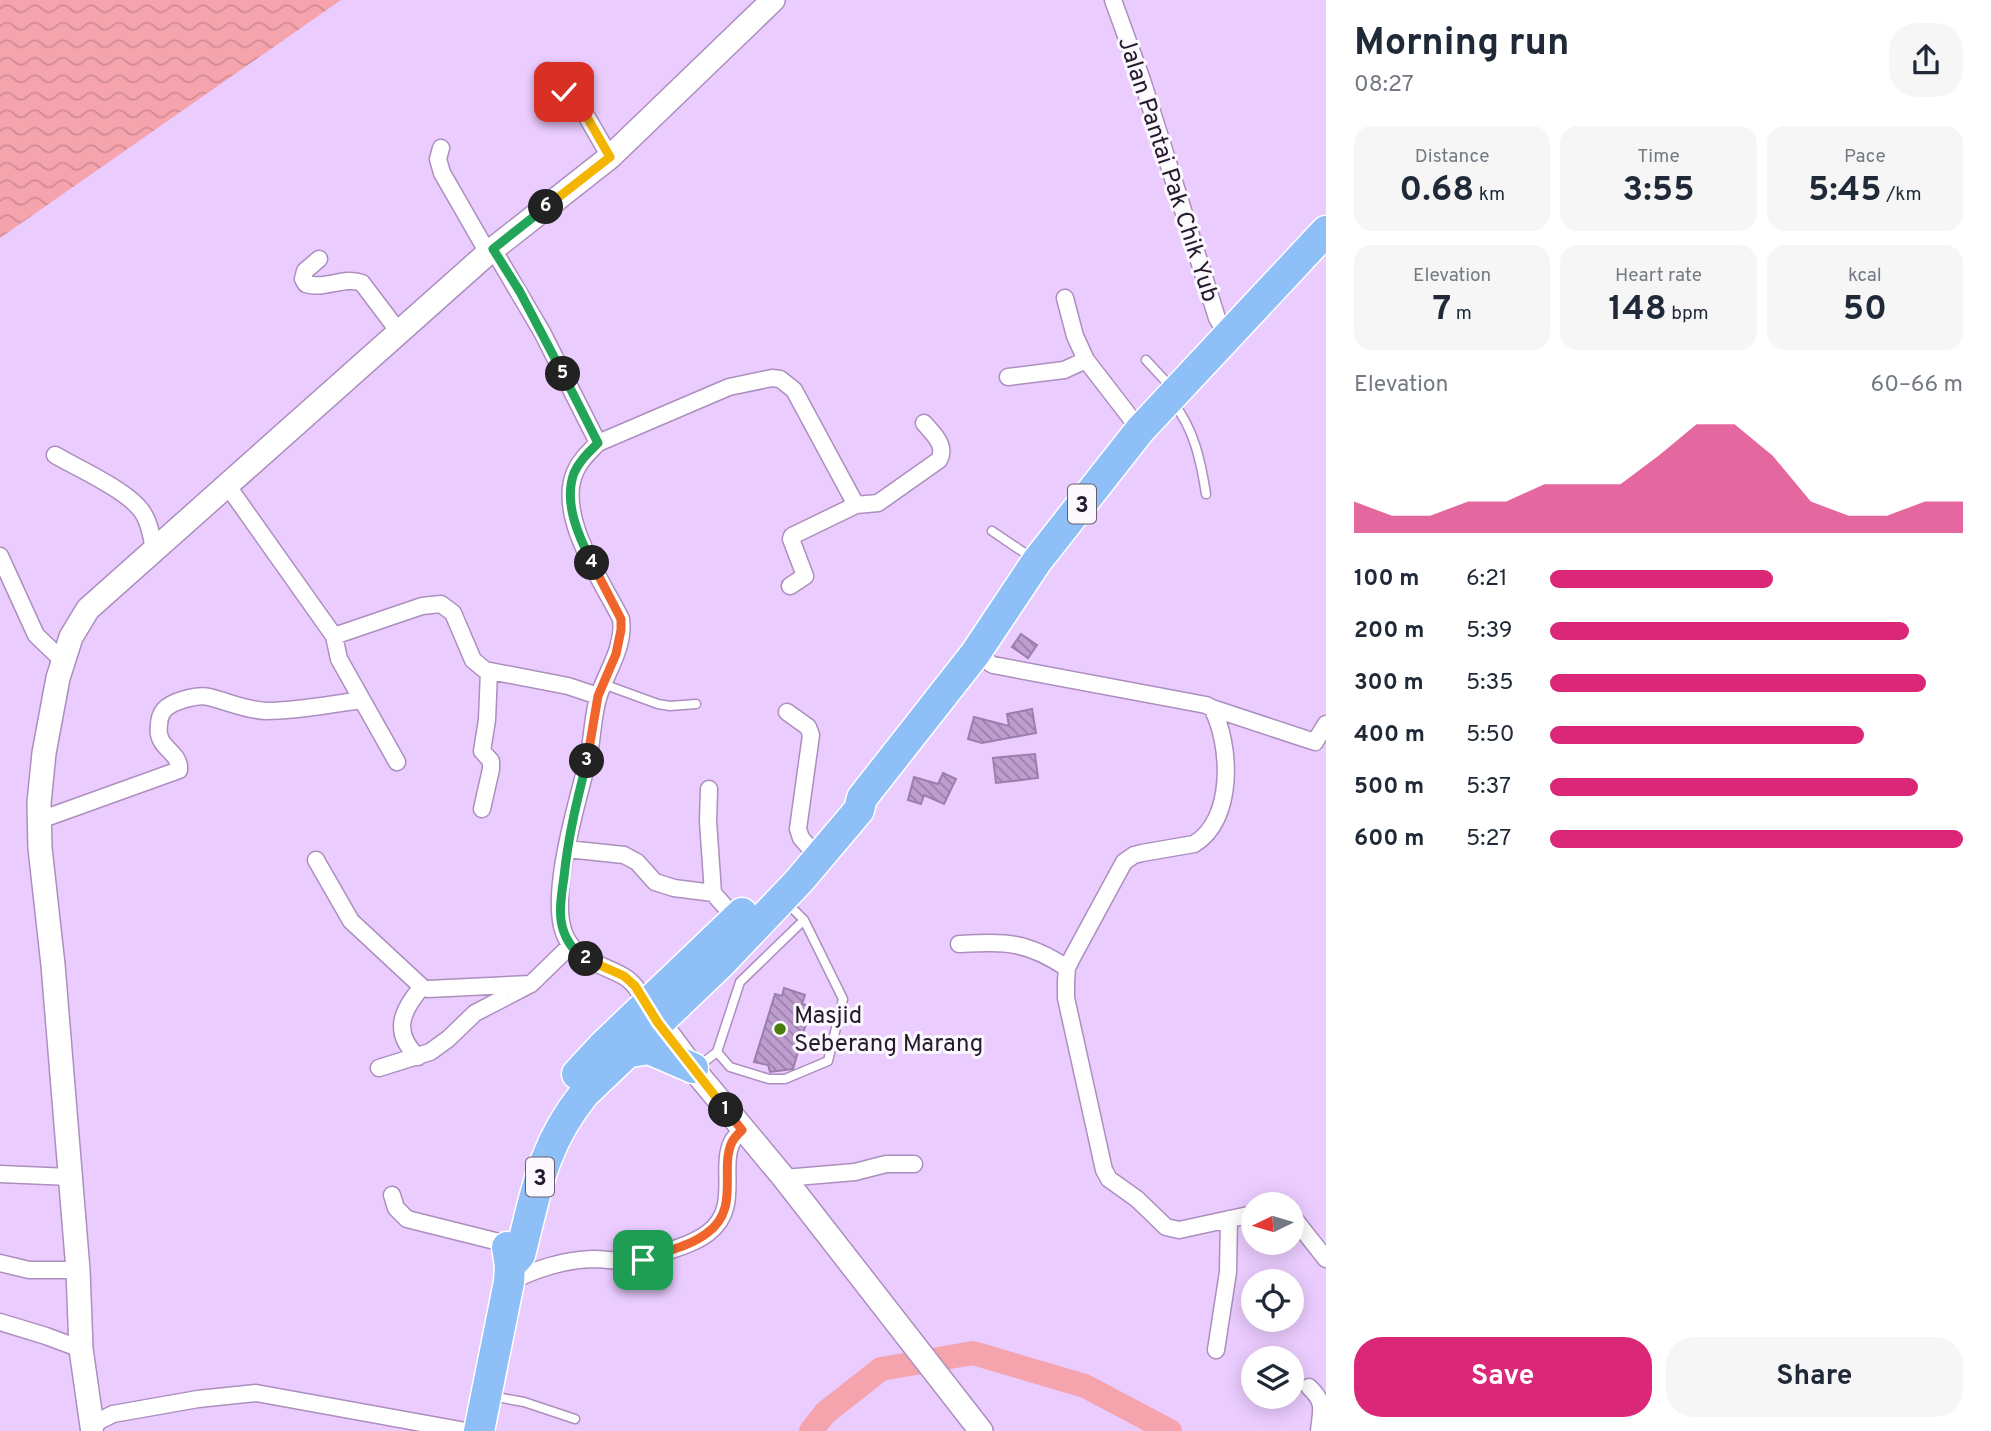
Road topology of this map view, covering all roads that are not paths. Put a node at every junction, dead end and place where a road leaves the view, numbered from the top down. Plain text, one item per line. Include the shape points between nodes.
1 (772, 0) edge
2 (1113, 0) edge
3 (547, 71) dead end
4 (441, 148) dead end
5 (610, 157) junction
6 (1326, 231) edge
7 (490, 251) junction
8 (319, 259) dead end
9 (1065, 298) dead end
10 (400, 332) junction
11 (1228, 337) junction
12 (1146, 359) dead end
13 (1086, 360) junction
14 (1008, 377) dead end
15 (1172, 395) junction
16 (924, 424) dead end
17 (1140, 430) junction
18 (598, 443) junction
19 (55, 455) dead end
20 (227, 485) junction
21 (1206, 494) dead end
22 (856, 505) junction
23 (992, 531) dead end
24 (162, 542) junction
25 (0, 556) edge
26 (1037, 561) junction
27 (4, 576) edge
28 (790, 586) dead end
29 (334, 636) junction
30 (975, 654) junction
31 (63, 661) junction
32 (489, 671) junction
33 (601, 690) junction
34 (362, 700) junction
35 (696, 704) dead end
36 (1209, 706) junction
37 (787, 712) dead end
38 (1326, 724) edge
39 (1321, 745) edge
40 (397, 762) dead end
41 (709, 789) dead end
42 (862, 798) junction
43 (482, 808) dead end
44 (40, 820) junction
45 (808, 846) junction
46 (567, 849) junction
47 (316, 860) dead end
48 (713, 893) junction
49 (783, 898) junction
50 (736, 919) junction
51 (804, 920) junction
52 (959, 944) dead end
53 (571, 945) junction
54 (1068, 968) junction
55 (731, 973) junction
56 (531, 984) junction
57 (422, 987) junction
58 (652, 1013) junction
59 (625, 1053) junction
60 (418, 1057) junction
61 (701, 1064) junction
62 (379, 1068) dead end
63 (742, 1130) junction
64 (914, 1164) dead end
65 (0, 1174) edge
66 (70, 1177) junction
67 (784, 1178) junction
68 (392, 1195) dead end
69 (1241, 1216) edge
70 (1229, 1219) junction
71 (1304, 1231) edge
72 (1326, 1259) edge
73 (0, 1264) edge
74 (509, 1264) junction
75 (78, 1270) junction
76 (0, 1322) edge
77 (81, 1349) junction
78 (1216, 1350) dead end
79 (1309, 1387) dead end
80 (485, 1395) junction
81 (575, 1419) dead end
82 (91, 1429) edge
83 (466, 1431) edge
84 (479, 1431) edge
85 (981, 1431) edge
86 (1319, 1431) edge

1 - 5 street
2 - 11 street, Jalan Pantai Pak Chik Yub via 1217,318
3 - 5 street via 584,112
4 - 7 street via 442,173
5 - 7 street
6 - 11 highway, 3
7 - 10 street
7 - 18 street via 525,302
8 - 10 street via 305,271 306,284 362,283
9 - 13 street
10 - 20 street
11 - 15 highway, 3
12 - 15 lane
13 - 14 street via 1064,370
13 - 17 street
15 - 17 highway, 3
15 - 21 lane via 1196,446
16 - 22 street via 941,446 939,460 878,503
17 - 26 highway, 3
18 - 22 street via 729,387 780,379 794,390
18 - 33 street via 574,474 572,501 578,531 621,619 620,641
19 - 24 street via 131,499
20 - 24 street
20 - 29 street
22 - 28 street via 792,536 805,576
23 - 26 lane
24 - 31 street via 88,609
25 - 27 street
26 - 30 highway, 3
27 - 31 street via 36,635
29 - 32 street via 422,606 441,604 453,613 473,660
29 - 34 street via 339,659
30 - 36 street via 993,665
30 - 42 highway, 3
31 - 44 street via 44,753
32 - 33 street
32 - 43 street via 482,752 491,761 491,769
33 - 35 lane via 658,704
33 - 46 street
34 - 40 street
34 - 44 street via 265,711 203,696 172,704 161,716 158,736 178,762 179,771
36 - 39 street
36 - 54 street via 1221,725 1226,764 1226,785 1215,819 1194,844 1134,855 1124,862
37 - 45 street via 808,727 811,735 798,829
38 - 39 street
41 - 48 street
42 - 45 highway, 3 via 852,801
42 - 49 highway, 3 via 859,810
44 - 66 street
45 - 50 highway, 3
46 - 48 street via 624,855 655,882
46 - 53 street via 561,920
47 - 57 street via 351,921
48 - 50 street
49 - 51 lane
49 - 55 highway, 3
50 - 58 highway, 3
51 - 55 lane
51 - 61 lane via 843,999 828,1061 785,1079
52 - 54 street via 1021,945
53 - 56 street
53 - 58 street via 578,954 624,976
54 - 70 street via 1066,998 1106,1175 1170,1229
55 - 58 highway, 3
55 - 61 lane
56 - 57 street
56 - 60 street via 475,1013 441,1045
57 - 60 street via 402,1023 405,1043
58 - 59 highway, 3
58 - 61 street
58 - 74 highway, 3 via 604,1045 549,1110 535,1136
59 - 61 highway via 649,1049
59 - 74 highway, 3 via 566,1116 543,1164 520,1255
60 - 62 street
61 - 63 street
63 - 67 street
63 - 74 street via 732,1142 723,1215 699,1238 635,1262 596,1259 545,1266
64 - 67 street
65 - 66 street
66 - 75 street
67 - 85 street
68 - 74 street via 407,1219
69 - 70 street
70 - 78 street via 1228,1272
71 - 72 street
73 - 75 street via 29,1270
74 - 80 highway, 3
75 - 77 street
76 - 77 street
77 - 82 street
79 - 86 street via 1322,1404
80 - 81 lane
80 - 84 highway, 3
82 - 83 street via 113,1414 256,1393

